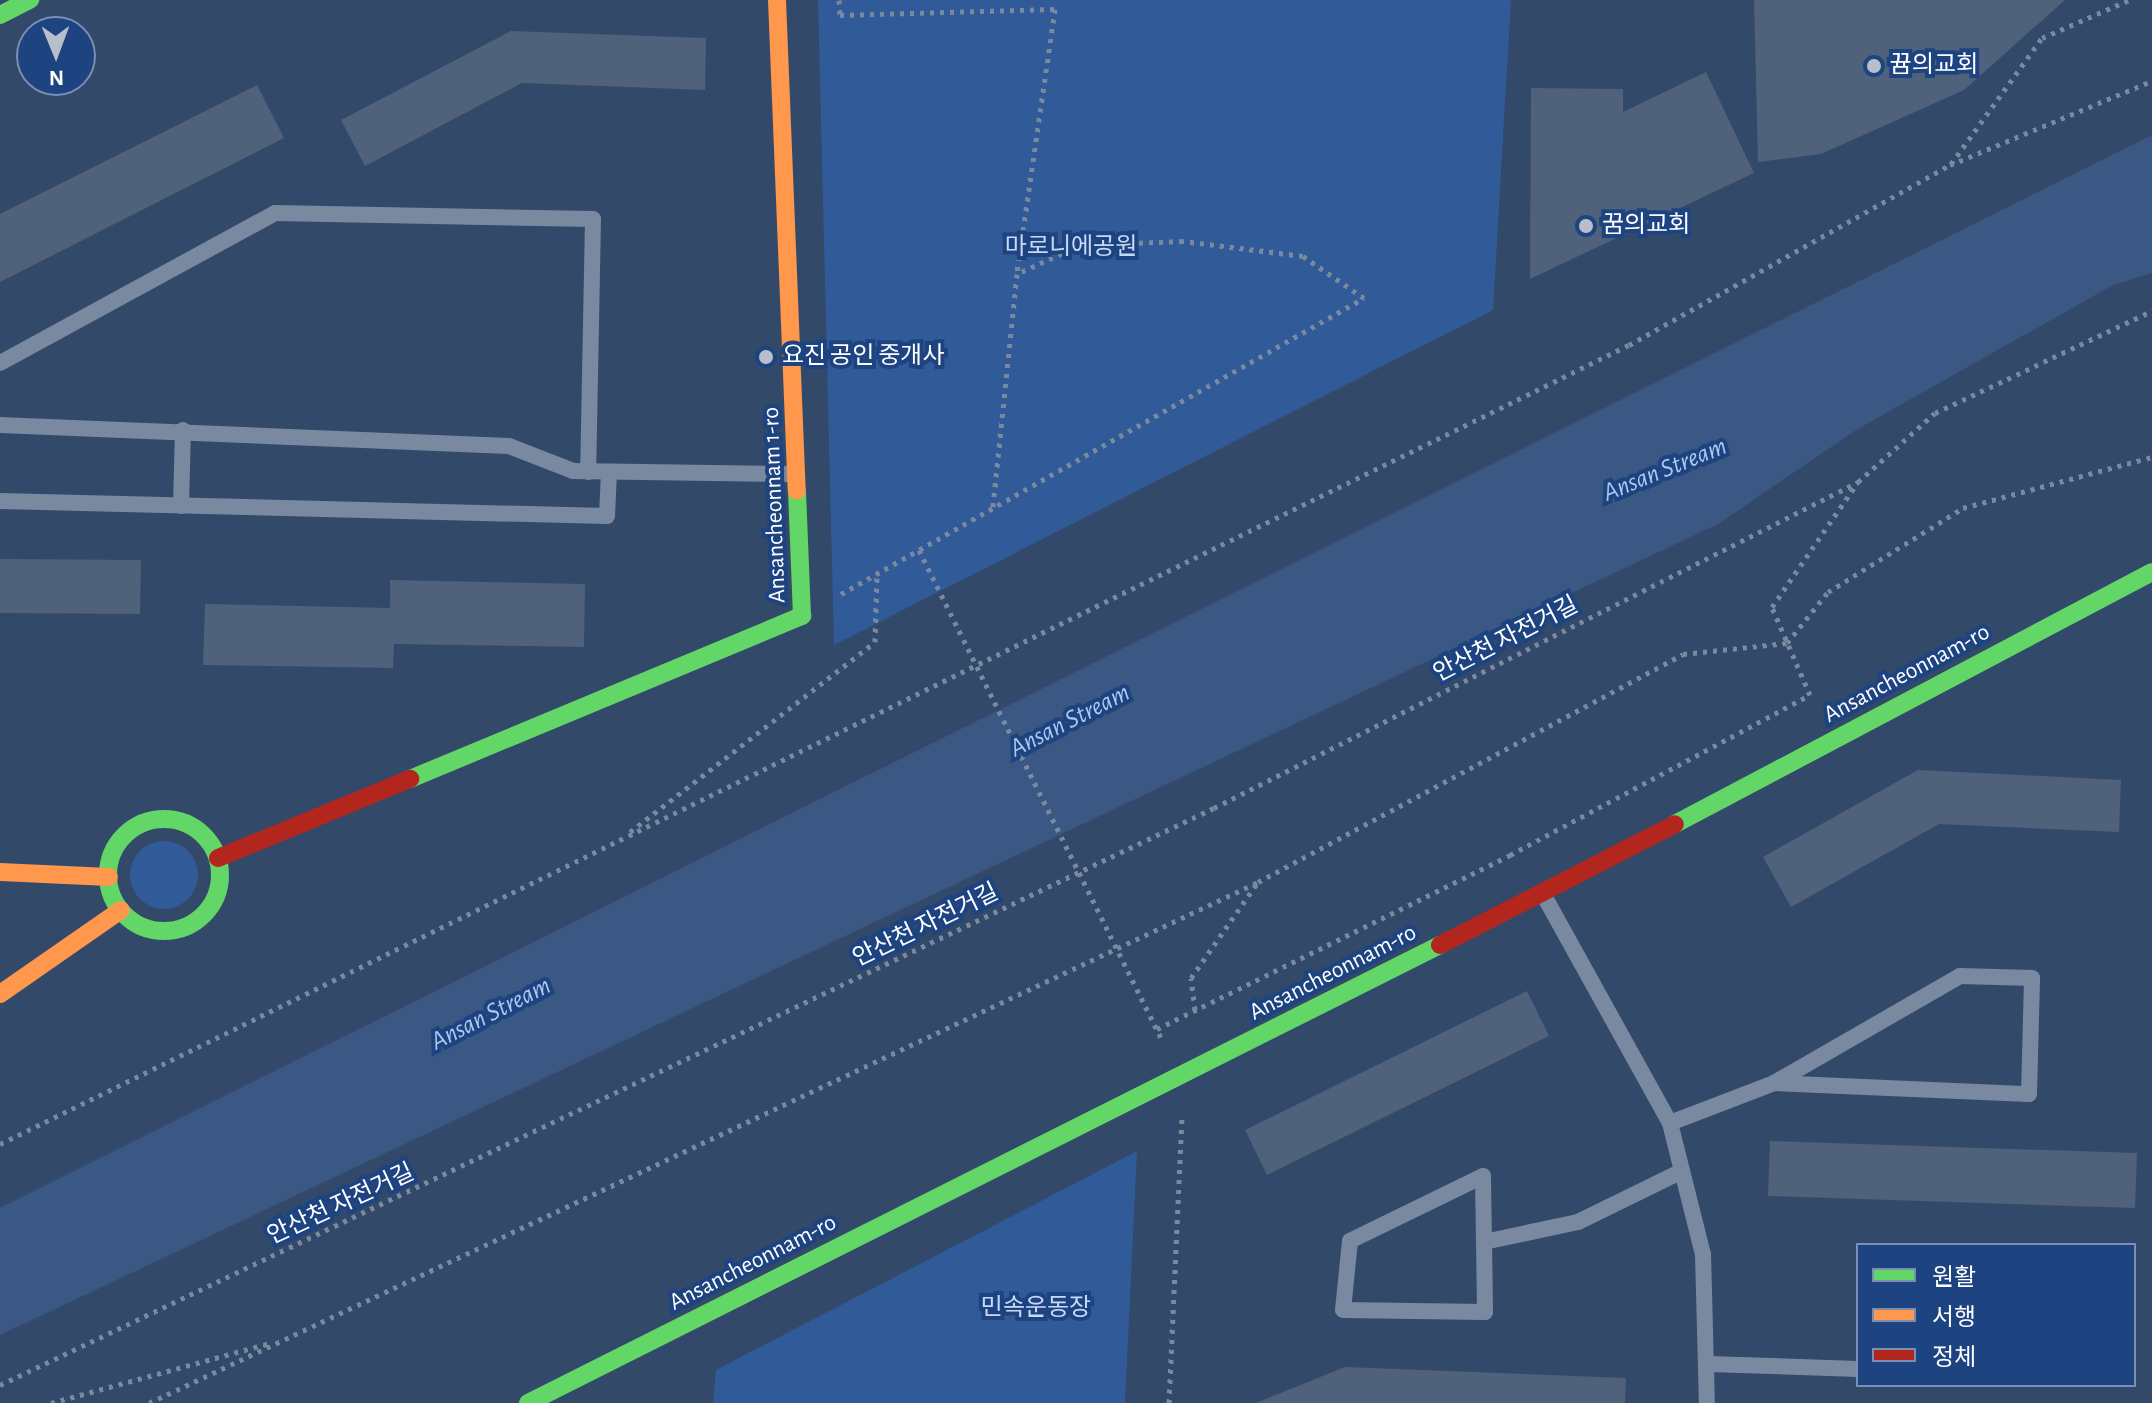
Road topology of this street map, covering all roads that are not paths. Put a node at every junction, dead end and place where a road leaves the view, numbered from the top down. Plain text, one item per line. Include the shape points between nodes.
1 (30, 0) edge
2 (777, 0) edge
3 (0, 15) edge
4 (0, 363) edge
5 (0, 425) edge
6 (183, 430) junction
7 (588, 472) junction
8 (609, 472) junction
9 (800, 474) junction
10 (0, 501) edge
11 (181, 506) junction
12 (2152, 572) edge
13 (218, 858) junction
14 (0, 872) edge
15 (109, 877) junction
16 (1543, 894) junction
17 (121, 910) junction
18 (0, 994) edge
19 (1774, 1083) junction
20 (1670, 1123) junction
21 (1682, 1171) junction
22 (1484, 1242) junction
23 (1709, 1364) junction
24 (1856, 1369) edge
25 (528, 1403) edge
26 (1707, 1403) edge

1 - 3 street
2 - 9 street, Ansancheonnam 1-ro
4 - 7 lane via 275,213 593,219
5 - 6 lane
6 - 7 lane via 509,446
6 - 11 lane
7 - 8 lane
8 - 9 lane
8 - 11 lane via 607,516
9 - 13 street, Ansancheonnam 1-ro via 802,616
10 - 11 lane
12 - 16 street, Ansancheonnam-ro
13 - 15 street via 183,823 149,822 120,841
13 - 17 street via 217,894 196,921 163,932
14 - 15 street
15 - 17 street
16 - 20 lane
16 - 25 street, Ansancheonnam-ro
17 - 18 street
19 - 19 lane via 2029,1094 2032,978 1960,976
19 - 20 lane
20 - 21 lane
21 - 22 lane via 1578,1222
21 - 23 lane via 1703,1254
22 - 22 lane via 1483,1176 1350,1241 1343,1310 1485,1312
23 - 24 lane
23 - 26 lane

